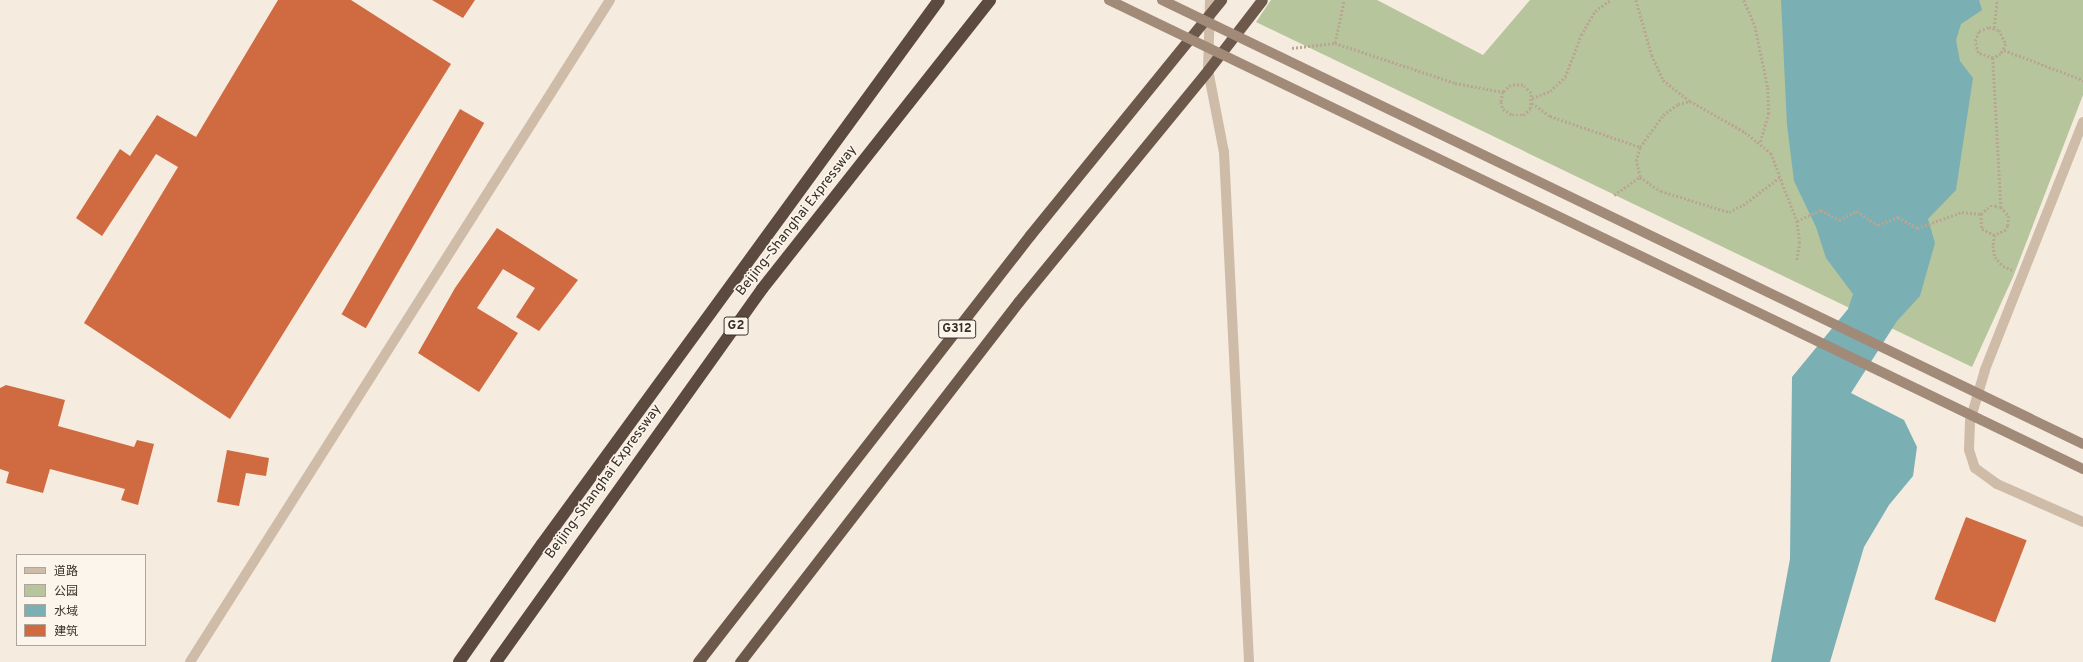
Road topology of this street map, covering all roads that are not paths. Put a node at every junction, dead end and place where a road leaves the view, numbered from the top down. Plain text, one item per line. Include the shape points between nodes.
1 (610, 0) edge
2 (939, 0) edge
3 (990, 0) edge
4 (1109, 0) edge
5 (1162, 0) edge
6 (1210, 0) edge
7 (1221, 0) edge
8 (1262, 0) edge
9 (1211, 13) junction
10 (1208, 70) junction
11 (2083, 122) edge
12 (2083, 444) edge
13 (2083, 469) edge
14 (2083, 522) edge
15 (190, 662) edge
16 (459, 662) edge
17 (496, 662) edge
18 (698, 662) edge
19 (740, 662) edge
20 (1249, 662) edge

1 - 15 street
2 - 16 highway, Beijing–Shanghai Expressway / G2 via 546,538
3 - 17 highway, Beijing–Shanghai Expressway / G2 via 762,289
4 - 13 main road, bridge
5 - 12 main road, bridge
6 - 9 street
7 - 9 highway, G312
8 - 10 highway, G312
9 - 10 street
9 - 18 highway, G312 via 1030,235
10 - 19 highway, G312 via 1019,301
10 - 20 street via 1224,152
11 - 14 street via 1983,377 1970,420 1969,450 1975,468 1997,484

